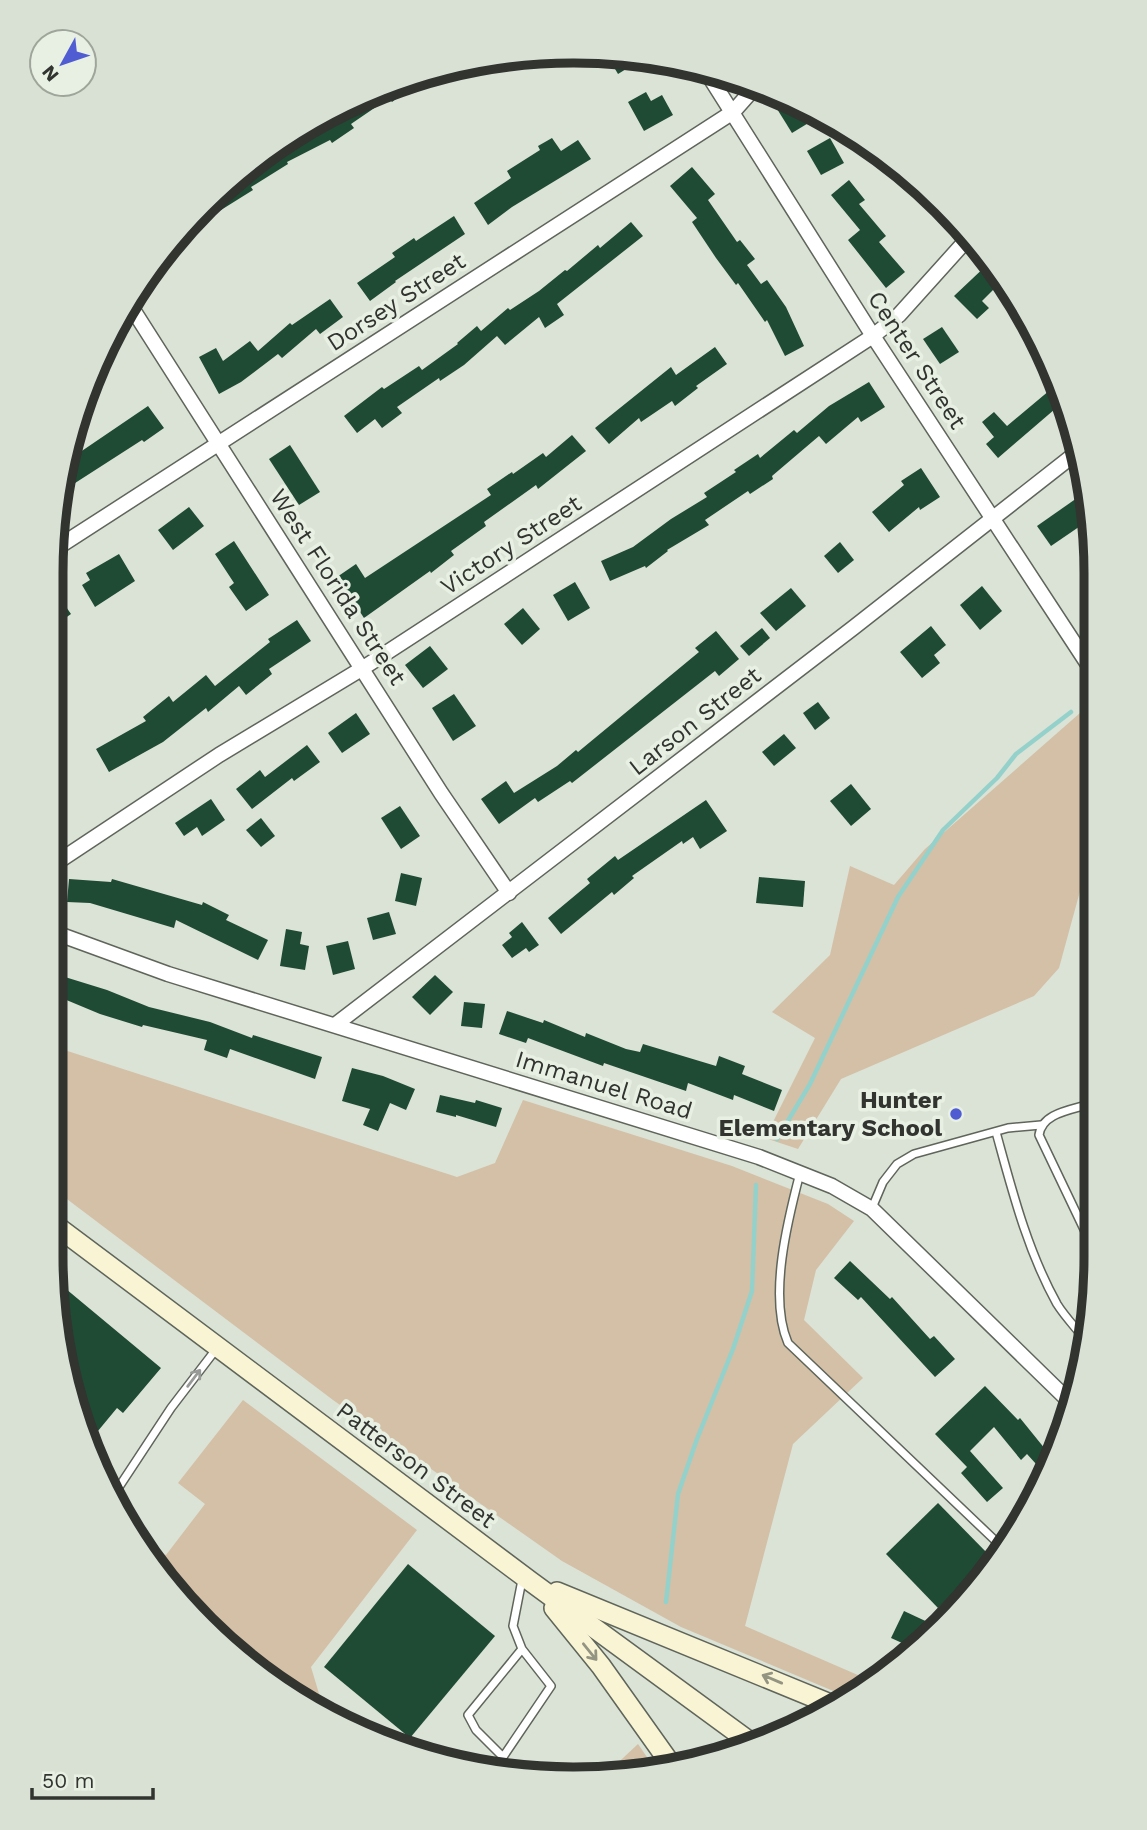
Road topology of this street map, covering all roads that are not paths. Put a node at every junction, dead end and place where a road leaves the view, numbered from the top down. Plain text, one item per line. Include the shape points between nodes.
1 (713, 82) edge
2 (749, 94) edge
3 (733, 112) junction
4 (963, 244) edge
5 (135, 312) edge
6 (873, 336) junction
7 (218, 443) junction
8 (1071, 458) edge
9 (992, 520) junction
10 (64, 543) edge
11 (1084, 660) edge
12 (363, 668) junction
13 (63, 858) edge
14 (509, 892) junction
15 (63, 936) edge
16 (335, 1025) junction
17 (1084, 1106) edge
18 (1041, 1125) junction
19 (996, 1132) junction
20 (801, 1172) junction
21 (872, 1209) junction
22 (1084, 1229) edge
23 (63, 1231) edge
24 (1079, 1331) edge
25 (217, 1348) junction
26 (1064, 1397) edge
27 (119, 1487) edge
28 (997, 1542) edge
29 (526, 1578) junction
30 (522, 1648) junction
31 (824, 1701) edge
32 (744, 1738) edge
33 (667, 1758) edge

1 - 3 street, Center Street
2 - 3 street, Dorsey Street
3 - 6 street, Center Street
3 - 7 street, Dorsey Street
4 - 6 street, Victory Street via 900,315
5 - 7 street, West Florida Street
6 - 9 street, Center Street
6 - 12 street, Victory Street
7 - 10 street, Dorsey Street
7 - 12 street, West Florida Street
8 - 9 street, Larson Street
9 - 11 street, Center Street
9 - 14 street, Larson Street
12 - 13 street, Victory Street via 219,755
12 - 14 street, West Florida Street
14 - 16 street, Larson Street
15 - 16 street, Immanuel Road via 167,974
16 - 20 street, Immanuel Road
17 - 18 lane via 1049,1117
18 - 19 lane
18 - 22 lane via 1039,1135
19 - 21 lane via 914,1154 897,1164
19 - 24 lane via 1035,1255 1058,1305
20 - 21 street, Immanuel Road
20 - 28 lane via 787,1224 780,1292 782,1329 788,1343
21 - 26 street, Immanuel Road
23 - 25 main road, Patterson Street
27 -> 25 lane
25 - 29 main road, Patterson Street
29 - 30 lane via 513,1626
31 -> 29 main road
29 - 32 main road, Patterson Street
29 -> 33 main road via 601,1666
30 - 30 lane via 551,1685 503,1756 476,1730 468,1715

